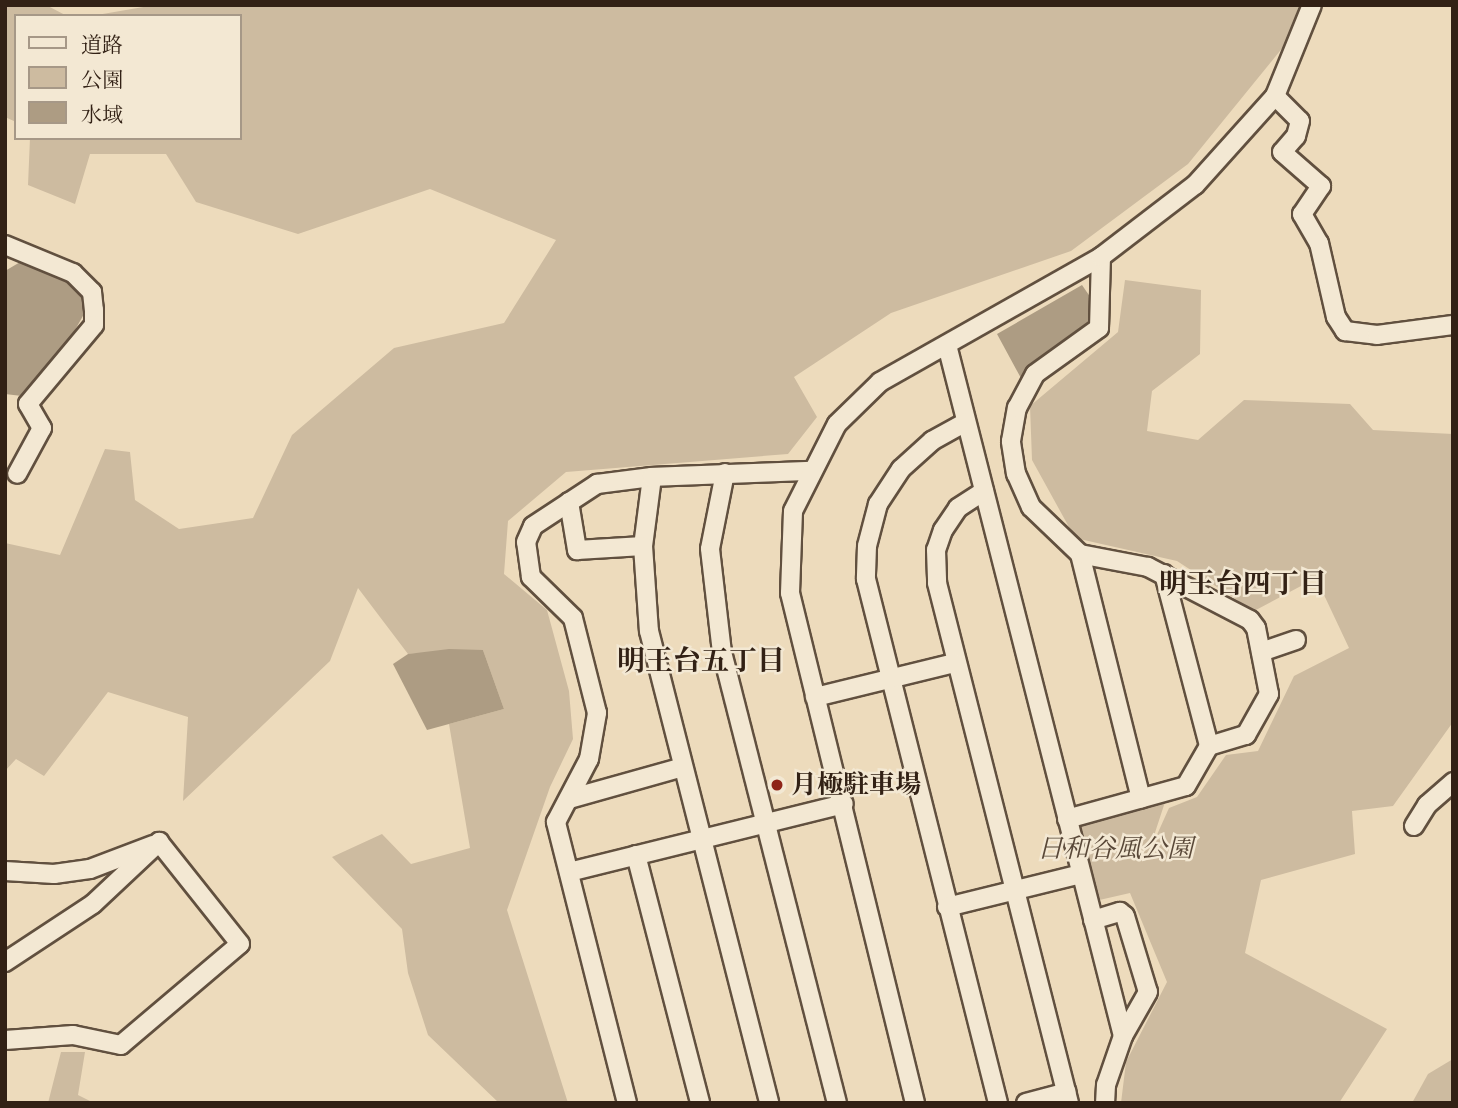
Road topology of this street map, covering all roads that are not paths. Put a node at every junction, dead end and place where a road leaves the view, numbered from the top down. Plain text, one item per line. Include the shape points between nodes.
1 (1312, 5) edge
2 (1275, 96) junction
3 (5, 245) edge
4 (1101, 257) junction
5 (1453, 325) edge
6 (947, 345) junction
7 (967, 422) junction
8 (810, 471) junction
9 (725, 473) junction
10 (16, 474) dead end
11 (652, 477) junction
12 (984, 491) junction
13 (569, 502) junction
14 (643, 546) junction
15 (1080, 554) junction
16 (1164, 574) junction
17 (1296, 640) dead end
18 (1261, 652) junction
19 (956, 663) junction
20 (891, 681) junction
21 (815, 697) junction
22 (1209, 746) junction
23 (683, 767) junction
24 (1453, 782) edge
25 (1141, 798) junction
26 (569, 799) junction
27 (844, 804) junction
28 (1067, 818) junction
29 (769, 822) junction
30 (1414, 826) dead end
31 (702, 838) junction
32 (159, 842) junction
33 (636, 855) junction
34 (5, 871) edge
35 (569, 872) junction
36 (1081, 874) junction
37 (1016, 891) junction
38 (947, 907) junction
39 (1093, 920) junction
40 (5, 962) edge
41 (1123, 1036) junction
42 (5, 1040) edge
43 (1068, 1097) edge
44 (627, 1103) edge
45 (700, 1103) edge
46 (769, 1103) edge
47 (837, 1103) edge
48 (915, 1103) edge
49 (998, 1103) edge
50 (1026, 1103) edge
51 (1105, 1103) edge

1 - 2 street
2 - 4 street via 1195,185
2 - 5 street via 1300,121 1296,136 1282,152 1321,186 1302,214 1319,243 1336,317 1345,331 1377,335
3 - 10 street via 73,273 92,292 94,310 94,325 28,404 42,428
4 - 6 street
4 - 15 street via 1100,328 1035,374 1017,408 1011,441 1016,474 1031,508
6 - 7 street
6 - 8 street via 880,382 837,424
7 - 12 street
7 - 20 street via 932,441 901,469 878,504 867,546 866,579
8 - 9 street
8 - 21 street via 793,511 790,593
9 - 11 street
9 - 29 street via 710,550 712,590 723,652
11 - 13 street via 597,484
11 - 14 street
12 - 19 street via 958,508 936,550 937,583
12 - 28 street
13 - 14 street via 576,550
13 - 26 street via 533,526 526,542 531,577 573,618 597,713 589,760
14 - 23 street via 649,631
15 - 16 street
15 - 25 street
16 - 18 street via 1250,620
16 - 22 street
17 - 18 street
18 - 22 street via 1269,694 1246,735
19 - 20 street
19 - 37 street
20 - 21 street
20 - 38 street
21 - 27 street
22 - 25 street via 1186,786
23 - 26 street
23 - 31 street
24 - 30 street via 1427,805
25 - 28 street
26 - 35 street via 556,822
27 - 29 street
27 - 48 street
28 - 36 street
29 - 31 street
29 - 47 street
31 - 33 street
31 - 46 street
32 - 34 street via 90,869 54,874
32 - 40 street via 93,904
32 - 42 street via 240,944 121,1045 73,1035
33 - 35 street
33 - 45 street
35 - 44 street
36 - 37 street
36 - 39 street
37 - 38 street
37 - 43 street
38 - 49 street
39 - 41 street
39 - 41 street via 1120,912 1125,916 1147,985 1148,992
41 - 51 street via 1105,1085
43 - 50 street

